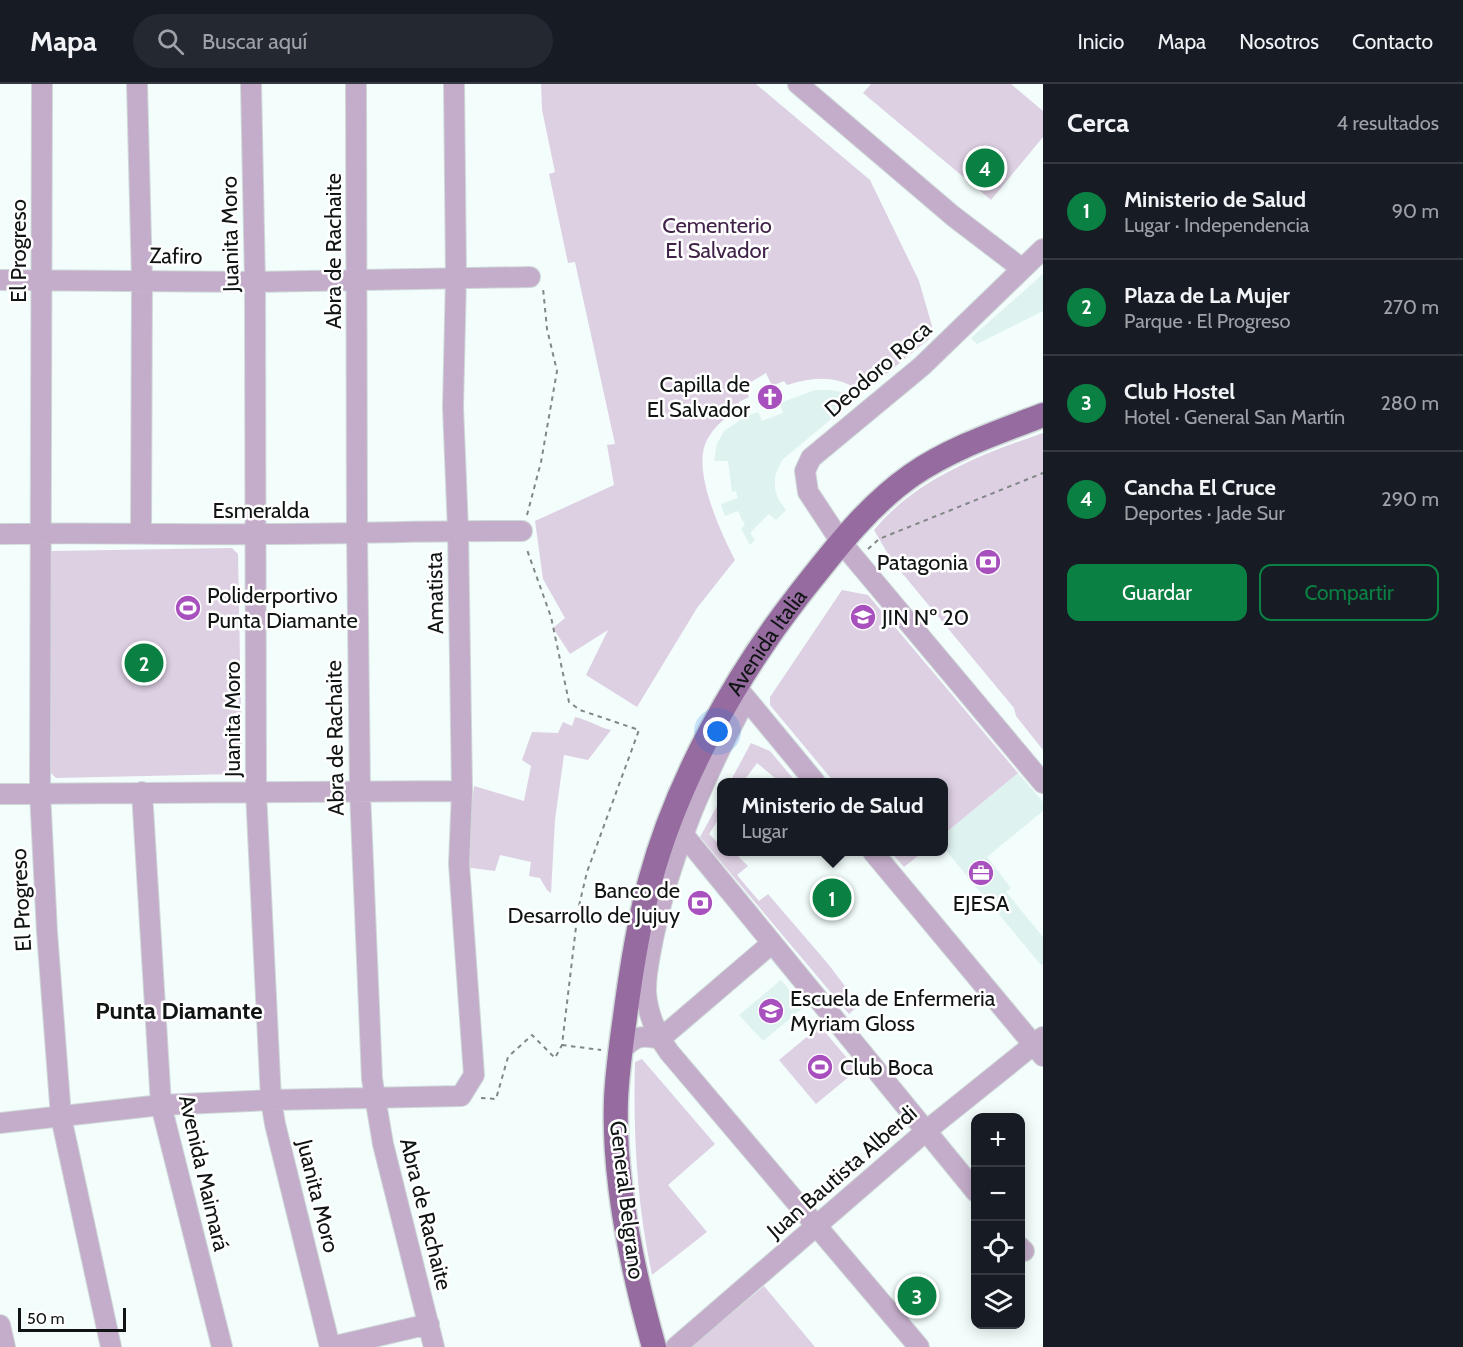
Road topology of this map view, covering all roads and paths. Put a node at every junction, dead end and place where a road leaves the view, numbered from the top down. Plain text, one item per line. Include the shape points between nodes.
1 (42, 84) edge
2 (137, 84) edge
3 (251, 84) edge
4 (356, 84) edge
5 (454, 84) edge
6 (798, 84) edge
7 (1043, 249) edge
8 (1022, 267) junction
9 (530, 277) joint
10 (456, 278) junction
11 (0, 280) edge
12 (43, 280) junction
13 (142, 280) junction
14 (357, 280) junction
15 (255, 282) junction
16 (1043, 415) edge
17 (1043, 473) edge
18 (458, 531) junction
19 (522, 531) junction
20 (39, 533) junction
21 (141, 533) junction
22 (357, 533) junction
23 (0, 534) edge
24 (256, 534) junction
25 (848, 551) junction
26 (741, 693) junction
27 (811, 778) edge
28 (1043, 783) edge
29 (462, 791) junction
30 (142, 792) junction
31 (256, 792) junction
32 (360, 792) junction
33 (40, 793) junction
34 (0, 794) edge
35 (683, 834) junction
36 (876, 856) edge
37 (771, 944) junction
38 (660, 1039) junction
39 (562, 1045) junction
40 (1040, 1046) edge
41 (620, 1052) junction
42 (461, 1096) junction
43 (375, 1097) junction
44 (271, 1100) junction
45 (161, 1105) junction
46 (61, 1117) junction
47 (0, 1123) edge
48 (926, 1131) junction
49 (971, 1187) edge
50 (816, 1226) junction
51 (429, 1324) junction
52 (0, 1325) edge
53 (5, 1347) edge
54 (111, 1347) edge
55 (222, 1347) edge
56 (331, 1347) edge
57 (434, 1347) edge
58 (654, 1347) edge
59 (676, 1347) edge
60 (919, 1347) edge

1 - 12 street, El Progreso
2 - 13 street
3 - 15 street, Juanita Moro
4 - 14 street, Abra de Rachaite
5 - 10 street, Amatista
6 - 8 street via 953,216
7 - 8 street, Deodoro Roca
8 - 25 street, Deodoro Roca via 922,366 811,458 805,471 808,492
9 - 10 street, Zafiro
9 - 19 path via 539,280 544,291 547,329 557,371 541,462
10 - 14 street, Zafiro
10 - 18 street, Amatista via 453,407
11 - 12 street, Zafiro
12 - 13 street, Zafiro
12 - 20 street, El Progreso
13 - 15 street, Zafiro
13 - 21 street
14 - 15 street, Zafiro
14 - 22 street, Abra de Rachaite
15 - 24 street, Juanita Moro
16 - 25 main road, Avenida Italia via 969,444 917,471 878,503
17 - 25 path
18 - 19 street, Esmeralda
18 - 22 street, Esmeralda
18 - 29 street, Amatista
19 - 39 path via 551,617 569,702 580,710 639,730 586,872
20 - 21 street, Esmeralda
20 - 23 street, Esmeralda
20 - 33 street, El Progreso
21 - 24 street, Esmeralda
22 - 24 street, Esmeralda
22 - 32 street, Abra de Rachaite
24 - 31 street, Juanita Moro
25 - 26 main road, Avenida Italia via 771,630
25 - 28 street, Deodoro Roca
26 - 27 street
26 - 35 street, Avenida Italia
26 - 41 main road, Avenida Italia via 679,800 651,879 634,951
29 - 32 street
29 - 42 street, Amatista via 459,864 474,1075
30 - 31 street
30 - 33 street
30 - 45 street, Avenida Maimará
31 - 32 street
31 - 44 street, Juanita Moro
32 - 43 street, Abra de Rachaite
33 - 34 street
33 - 46 street, El Progreso via 46,932
35 - 37 street
35 - 38 street, Avenida Italia via 668,875 647,971 650,1018
36 - 40 street
37 - 38 street
37 - 48 street
38 - 41 street via 637,1037
38 - 50 street, Avenida Italia
39 - 41 path
39 - 42 path via 555,1058 532,1035 508,1057 496,1099
40 - 48 street, Juan Bautista Alberdi
41 - 58 main road, General Belgrano via 616,1101 621,1184 631,1257
42 - 43 street
43 - 44 street
43 - 51 street, Abra de Rachaite via 383,1144
44 - 45 street
44 - 56 street, Juanita Moro
45 - 46 street
45 - 55 street, Avenida Maimará
46 - 47 street
46 - 54 street, El Progreso
48 - 49 street
48 - 50 street, Juan Bautista Alberdi
50 - 59 street, Juan Bautista Alberdi
50 - 60 street, Avenida Italia
51 - 56 street
51 - 57 street, Abra de Rachaite
52 - 53 street

